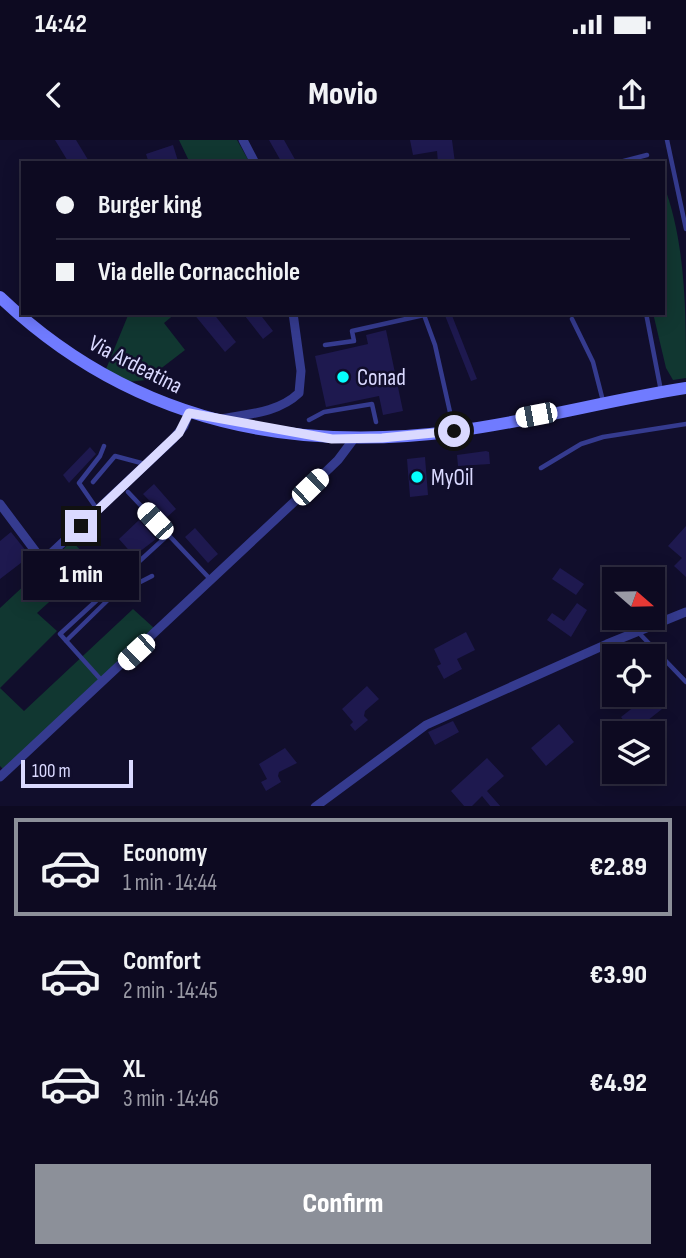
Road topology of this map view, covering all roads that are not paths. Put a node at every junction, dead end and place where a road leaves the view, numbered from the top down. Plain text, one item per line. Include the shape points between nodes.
1 (243, 140) edge
2 (667, 140) edge
3 (647, 155) dead end
4 (254, 161) edge
5 (624, 161) edge
6 (686, 229) edge
7 (0, 297) edge
8 (21, 314) edge
9 (22, 315) edge
10 (293, 315) edge
11 (646, 315) edge
12 (572, 319) dead end
13 (325, 345) dead end
14 (686, 388) edge
15 (662, 392) junction
16 (603, 402) junction
17 (189, 413) junction
18 (309, 419) dead end
19 (216, 420) junction
20 (376, 422) dead end
21 (686, 424) edge
22 (454, 431) junction
23 (353, 440) junction
24 (103, 446) dead end
25 (146, 464) junction
26 (541, 468) dead end
27 (93, 482) dead end
28 (128, 492) dead end
29 (0, 504) edge
30 (98, 510) junction
31 (168, 535) junction
32 (152, 576) dead end
33 (211, 581) junction
34 (686, 612) edge
35 (638, 631) junction
36 (66, 641) junction
37 (103, 682) junction
38 (686, 682) edge
39 (0, 777) edge
40 (315, 806) edge

1 - 4 street
2 - 6 lane
3 - 5 lane
7 - 8 main road, Via Ardeatina
9 - 17 main road, Via Ardeatina via 54,342 135,392
10 - 19 street via 301,371 299,393 265,411
11 - 15 lane
12 - 16 lane via 593,362
13 - 22 lane via 354,341 352,331 424,315
14 - 15 main road, Via Ardeatina
15 - 16 main road, Via Ardeatina
16 - 22 main road, Via Ardeatina
17 - 19 main road, Via Ardeatina
17 - 25 street via 179,433
18 - 20 lane via 372,404
19 - 23 main road, Via Ardeatina
21 - 26 lane via 581,444
22 - 23 main road, Via Ardeatina
23 - 33 street via 338,460
24 - 30 lane via 79,483
25 - 27 lane via 115,456
25 - 30 street
28 - 31 lane
29 - 30 street via 43,559
31 - 33 lane
31 - 36 lane via 60,634
32 - 36 lane via 111,597
33 - 37 street
34 - 35 street
35 - 38 lane
35 - 40 street via 426,726
36 - 37 lane
37 - 39 street

